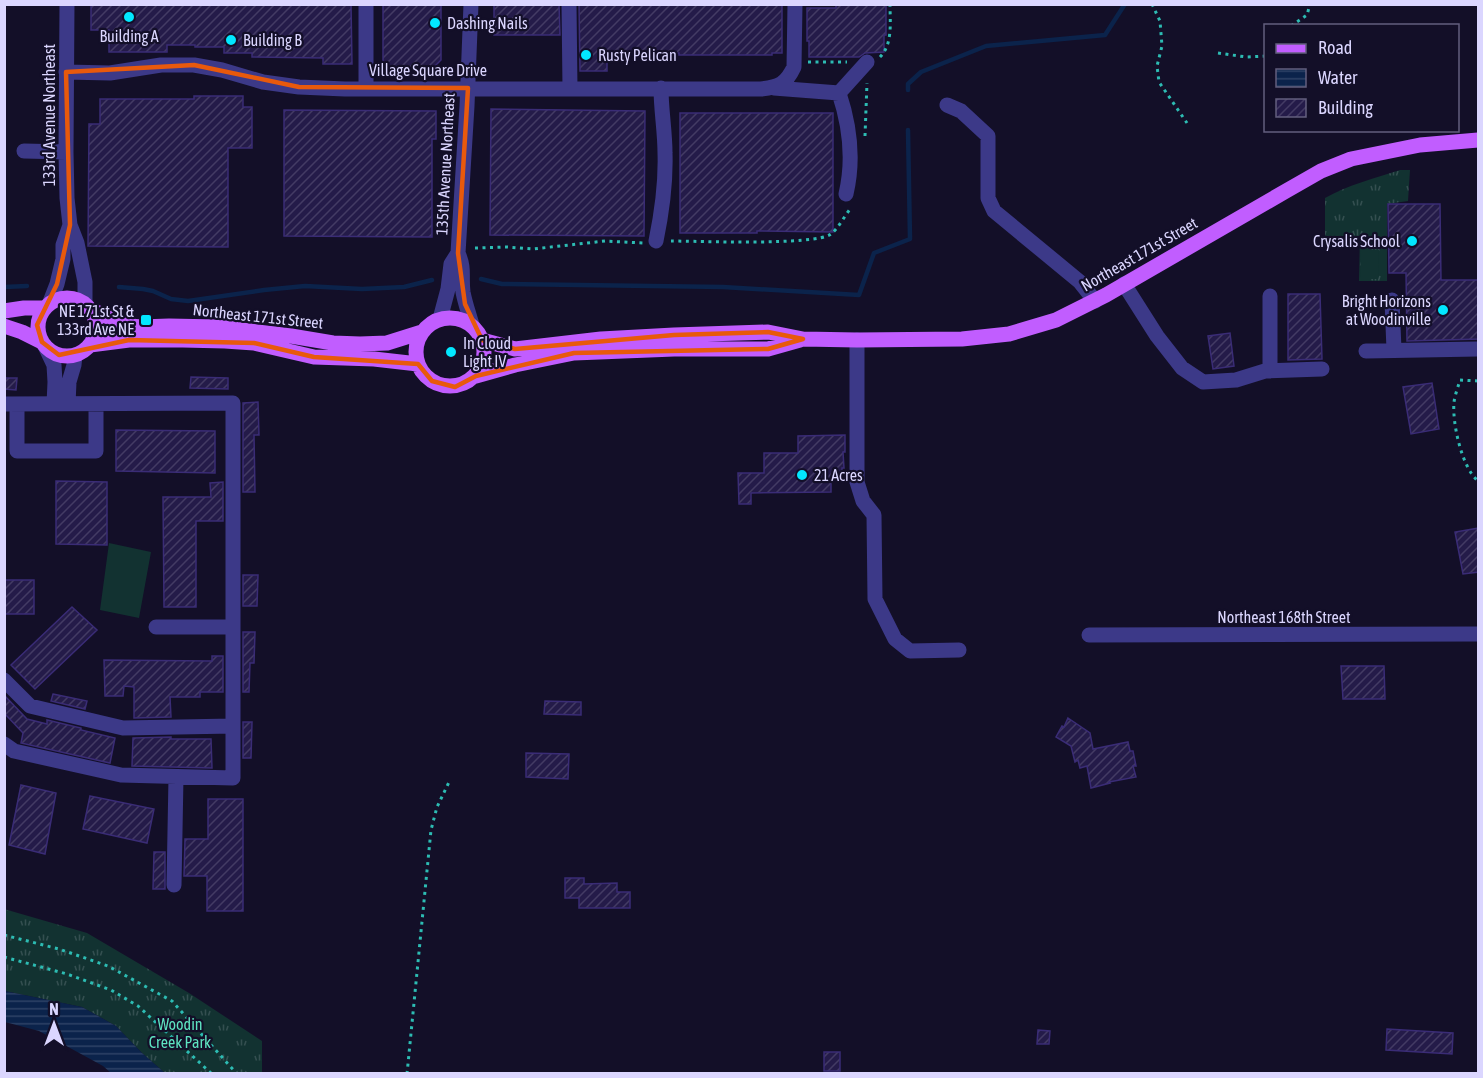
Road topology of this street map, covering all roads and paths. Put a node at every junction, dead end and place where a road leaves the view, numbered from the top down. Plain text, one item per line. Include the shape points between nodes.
1 (67, 4) edge
2 (366, 4) edge
3 (471, 4) edge
4 (569, 4) edge
5 (795, 4) edge
6 (890, 4) edge
7 (1152, 4) edge
8 (1310, 4) edge
9 (1294, 24) edge
10 (1218, 53) dead end
11 (1264, 56) edge
12 (806, 62) dead end
13 (870, 63) junction
14 (66, 72) junction
15 (774, 87) junction
16 (366, 88) junction
17 (468, 88) junction
18 (570, 88) junction
19 (661, 88) junction
20 (839, 93) junction
21 (947, 105) dead end
22 (1187, 123) dead end
23 (865, 136) dead end
24 (1479, 140) edge
25 (24, 151) dead end
26 (66, 152) junction
27 (850, 199) joint
28 (70, 225) junction
29 (656, 241) junction
30 (475, 248) dead end
31 (458, 253) junction
32 (1124, 284) junction
33 (1270, 296) dead end
34 (1095, 300) junction
35 (1392, 300) dead end
36 (47, 305) junction
37 (88, 307) junction
38 (4, 311) edge
39 (440, 319) junction
40 (472, 325) junction
41 (4, 326) edge
42 (422, 332) junction
43 (803, 339) junction
44 (482, 340) junction
45 (857, 340) junction
46 (44, 344) junction
47 (90, 345) junction
48 (1479, 349) edge
49 (1394, 350) junction
50 (1366, 351) dead end
51 (75, 355) junction
52 (418, 364) junction
53 (1322, 369) dead end
54 (1270, 371) junction
55 (476, 376) junction
56 (1479, 381) edge
57 (11, 404) edge
58 (61, 404) junction
59 (96, 404) junction
60 (1479, 481) edge
61 (156, 627) dead end
62 (233, 627) junction
63 (1479, 634) edge
64 (1089, 635) dead end
65 (959, 650) dead end
66 (4, 680) edge
67 (233, 726) junction
68 (4, 744) edge
69 (177, 777) junction
70 (450, 780) dead end
71 (174, 885) dead end
72 (4, 935) edge
73 (4, 957) edge
74 (212, 1074) edge
75 (237, 1074) edge
76 (407, 1074) edge

1 - 14 street, 133rd Avenue Northeast
2 - 16 street
3 - 17 street, 135th Avenue Northeast
4 - 18 street
5 - 15 street, Village Square Drive via 794,68 790,77
6 - 13 path via 886,50
7 - 22 path via 1160,21 1159,82
8 - 9 path via 1307,15
10 - 11 path
12 - 13 path
13 - 20 street
13 - 23 path
14 - 16 street, Village Square Drive via 110,73 161,65 194,65 299,87
14 - 26 street, 133rd Avenue Northeast
15 - 19 street, Village Square Drive
15 - 20 street
16 - 17 street, Village Square Drive
17 - 18 street, Village Square Drive
17 - 31 street, 135th Avenue Northeast
18 - 19 street, Village Square Drive
19 - 29 street via 664,195
20 - 27 street via 849,135
21 - 34 street via 961,111 988,136 988,198 994,211 1080,282
24 - 32 main road, Northeast 171st Street via 1420,145 1351,159 1322,171
25 - 26 street
26 - 28 street, 133rd Avenue Northeast
27 - 29 path via 830,235 821,238
28 - 36 street, 133rd Avenue Northeast via 57,284
28 - 37 street, 133rd Avenue Northeast
29 - 30 path via 605,241 533,249
31 - 39 street, 135th Avenue Northeast via 451,264
31 - 40 street, 135th Avenue Northeast
32 - 34 main road, Northeast 171st Street
32 - 54 street via 1156,336 1182,368 1203,382 1236,380
33 - 54 street
34 - 45 main road, Northeast 171st Street via 1056,320 1009,334 962,339
35 - 49 street
36 - 37 main road via 68,297
36 - 38 main road
36 - 46 main road via 37,325
37 - 42 main road, Northeast 171st Street via 131,326 218,327 333,343 387,343
37 - 47 main road via 96,328
39 - 40 main road via 462,320
39 - 42 main road
40 - 44 main road
41 - 46 main road
42 - 52 main road via 417,342
43 - 44 main road, Northeast 171st Street via 768,332 674,335 515,349
43 - 45 main road, Northeast 171st Street
43 - 55 main road, Northeast 171st Street via 768,349 574,353
44 - 55 main road via 485,356
45 - 65 street via 857,482 863,501 874,514 875,599 895,639 910,651
46 - 51 main road via 58,355
46 - 58 street via 54,365
47 - 51 main road
47 - 52 main road, Northeast 171st Street via 129,340 225,341 254,343 314,357
48 - 49 street
49 - 50 street
51 - 58 street
52 - 55 main road via 423,374 443,386 455,387
53 - 54 street
56 - 60 path via 1460,380 1454,400 1454,424 1468,467
57 - 58 street
57 - 59 street via 17,451 96,451
58 - 59 street
59 - 62 street via 233,403
61 - 62 street
62 - 67 street
63 - 64 street, Northeast 168th Street
66 - 67 street via 30,706 123,728
67 - 69 street via 233,778
68 - 69 street via 14,751 121,775
69 - 71 street
70 - 76 path via 431,830
72 - 75 path via 108,966 172,1001
73 - 74 path via 111,990 138,1006

